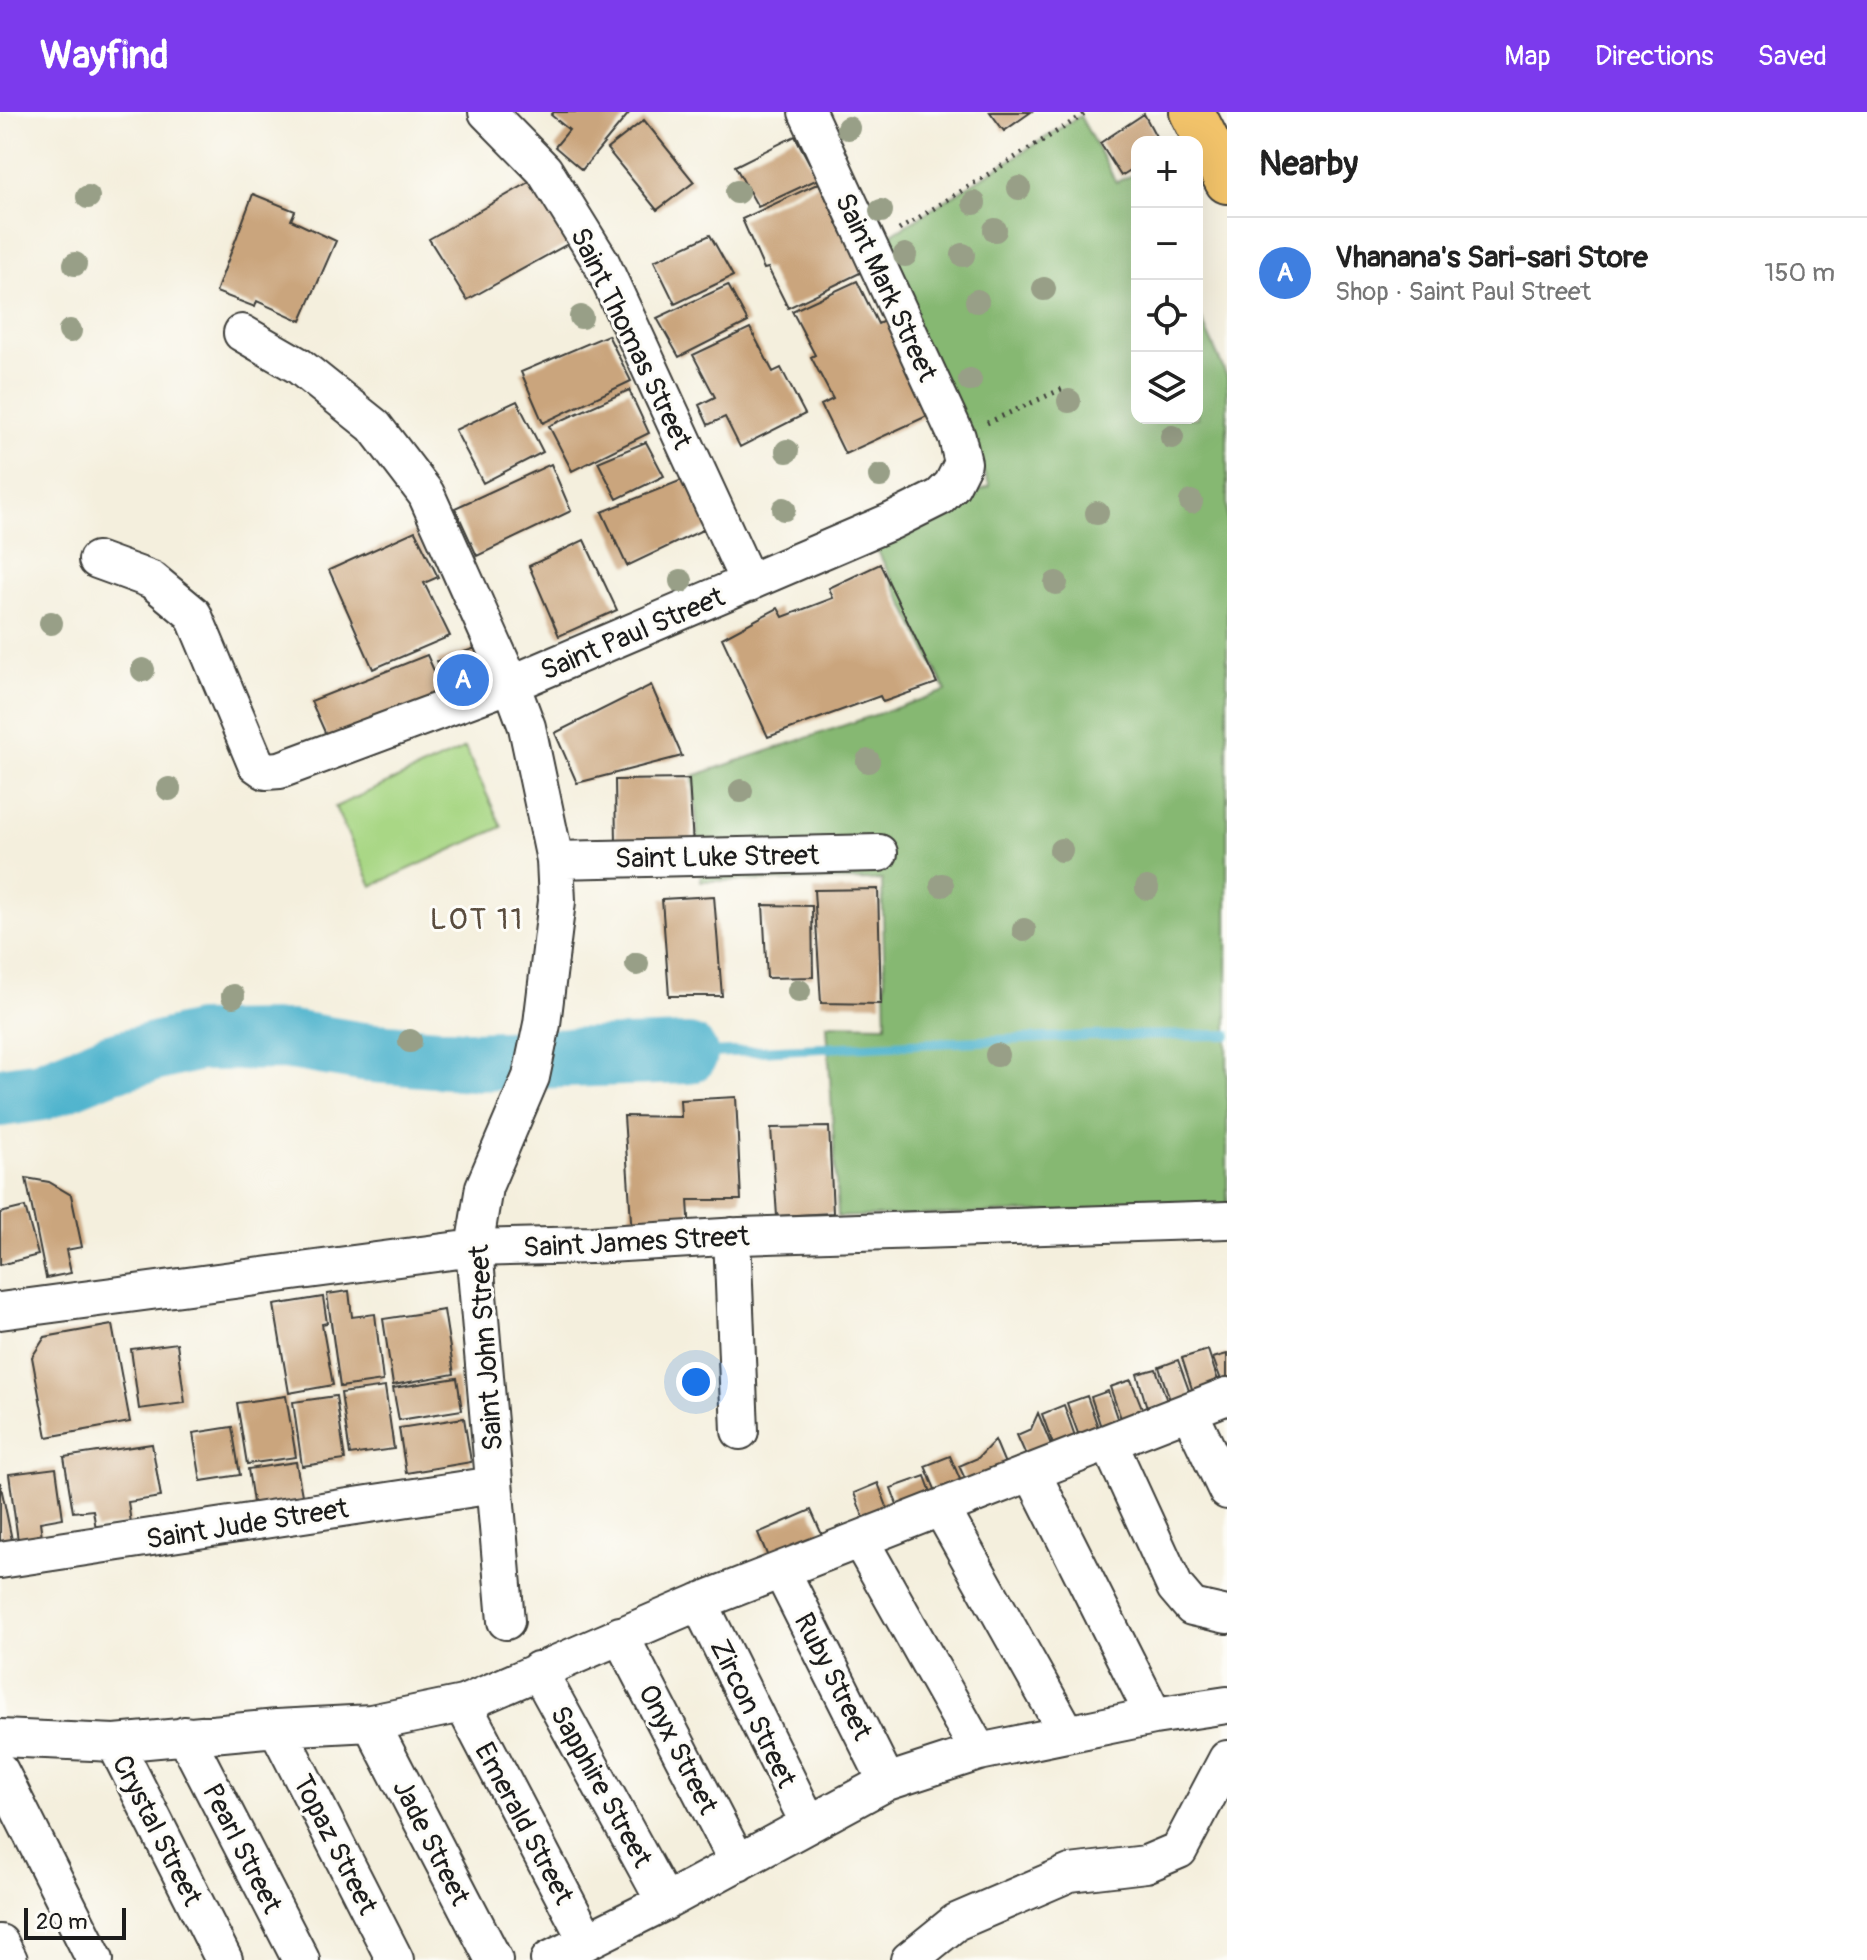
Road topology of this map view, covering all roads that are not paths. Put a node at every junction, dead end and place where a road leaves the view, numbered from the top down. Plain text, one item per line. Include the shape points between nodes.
1 (487, 112) edge
2 (807, 112) edge
3 (1192, 112) edge
4 (1227, 181) edge
5 (242, 333) dead end
6 (960, 450) joint
7 (97, 560) dead end
8 (749, 583) junction
9 (511, 684) junction
10 (879, 853) dead end
11 (555, 860) junction
12 (1227, 1220) edge
13 (732, 1236) junction
14 (474, 1248) junction
15 (0, 1311) edge
16 (1227, 1396) edge
17 (1189, 1411) junction
18 (740, 1431) dead end
19 (1109, 1443) junction
20 (1032, 1473) junction
21 (494, 1485) junction
22 (1227, 1491) edge
23 (941, 1508) junction
24 (860, 1540) junction
25 (0, 1560) edge
26 (781, 1570) junction
27 (699, 1602) junction
28 (1227, 1615) edge
29 (506, 1621) dead end
30 (620, 1635) junction
31 (538, 1670) junction
32 (463, 1704) junction
33 (1227, 1705) edge
34 (1154, 1716) junction
35 (371, 1723) junction
36 (277, 1728) junction
37 (1067, 1733) junction
38 (185, 1735) junction
39 (0, 1738) edge
40 (115, 1743) junction
41 (979, 1752) junction
42 (1227, 1759) edge
43 (0, 1771) edge
44 (887, 1782) junction
45 (809, 1824) junction
46 (738, 1863) junction
47 (665, 1902) junction
48 (587, 1941) junction
49 (0, 1943) edge
50 (9, 1960) edge
51 (95, 1960) edge
52 (224, 1960) edge
53 (301, 1960) edge
54 (395, 1960) edge
55 (494, 1960) edge
56 (549, 1960) edge
57 (909, 1960) edge

1 - 8 street, Saint Thomas Street via 544,170 601,262
2 - 6 street, Saint Mark Street
3 - 4 main road
5 - 9 street, Saint John Street via 299,366 374,426 426,494
6 - 8 street, Saint Paul Street via 952,485 940,497
7 - 9 street, Saint Paul Street via 152,580 193,614 256,764 266,771
8 - 9 street, Saint Paul Street
9 - 11 street, Saint John Street via 527,727
10 - 11 street, Saint Luke Street
11 - 14 street, Saint John Street via 557,901 539,1039 531,1077 484,1187
12 - 13 street, Saint James Street
13 - 14 street, Saint James Street
13 - 18 street
14 - 15 street, Saint James Street
14 - 21 street, Saint John Street
16 - 17 street
17 - 19 street
17 - 22 street
19 - 20 street
19 - 28 street via 1175,1587 1192,1607
20 - 23 street
20 - 34 street
21 - 25 street, Saint Jude Street
21 - 29 street, Saint John Street
23 - 24 street
23 - 37 street
24 - 26 street
24 - 41 street
26 - 27 street
26 - 44 street, Ruby Street
27 - 30 street
27 - 45 street, Zircon Street
30 - 31 street
30 - 46 street, Onyx Street
31 - 32 street
31 - 47 street, Sapphire Street
32 - 35 street
32 - 48 street, Emerald Street
33 - 34 street
34 - 37 street
35 - 36 street
35 - 55 street, Jade Street
36 - 38 street
36 - 54 street, Topaz Street
37 - 41 street
38 - 40 street
38 - 53 street, Pearl Street
39 - 40 street
40 - 52 street, Crystal Street
41 - 44 street
42 - 57 street via 1179,1850 1146,1864 1070,1873 956,1922
43 - 51 street
44 - 45 street
45 - 46 street
46 - 47 street
47 - 48 street
48 - 56 street
49 - 50 street

